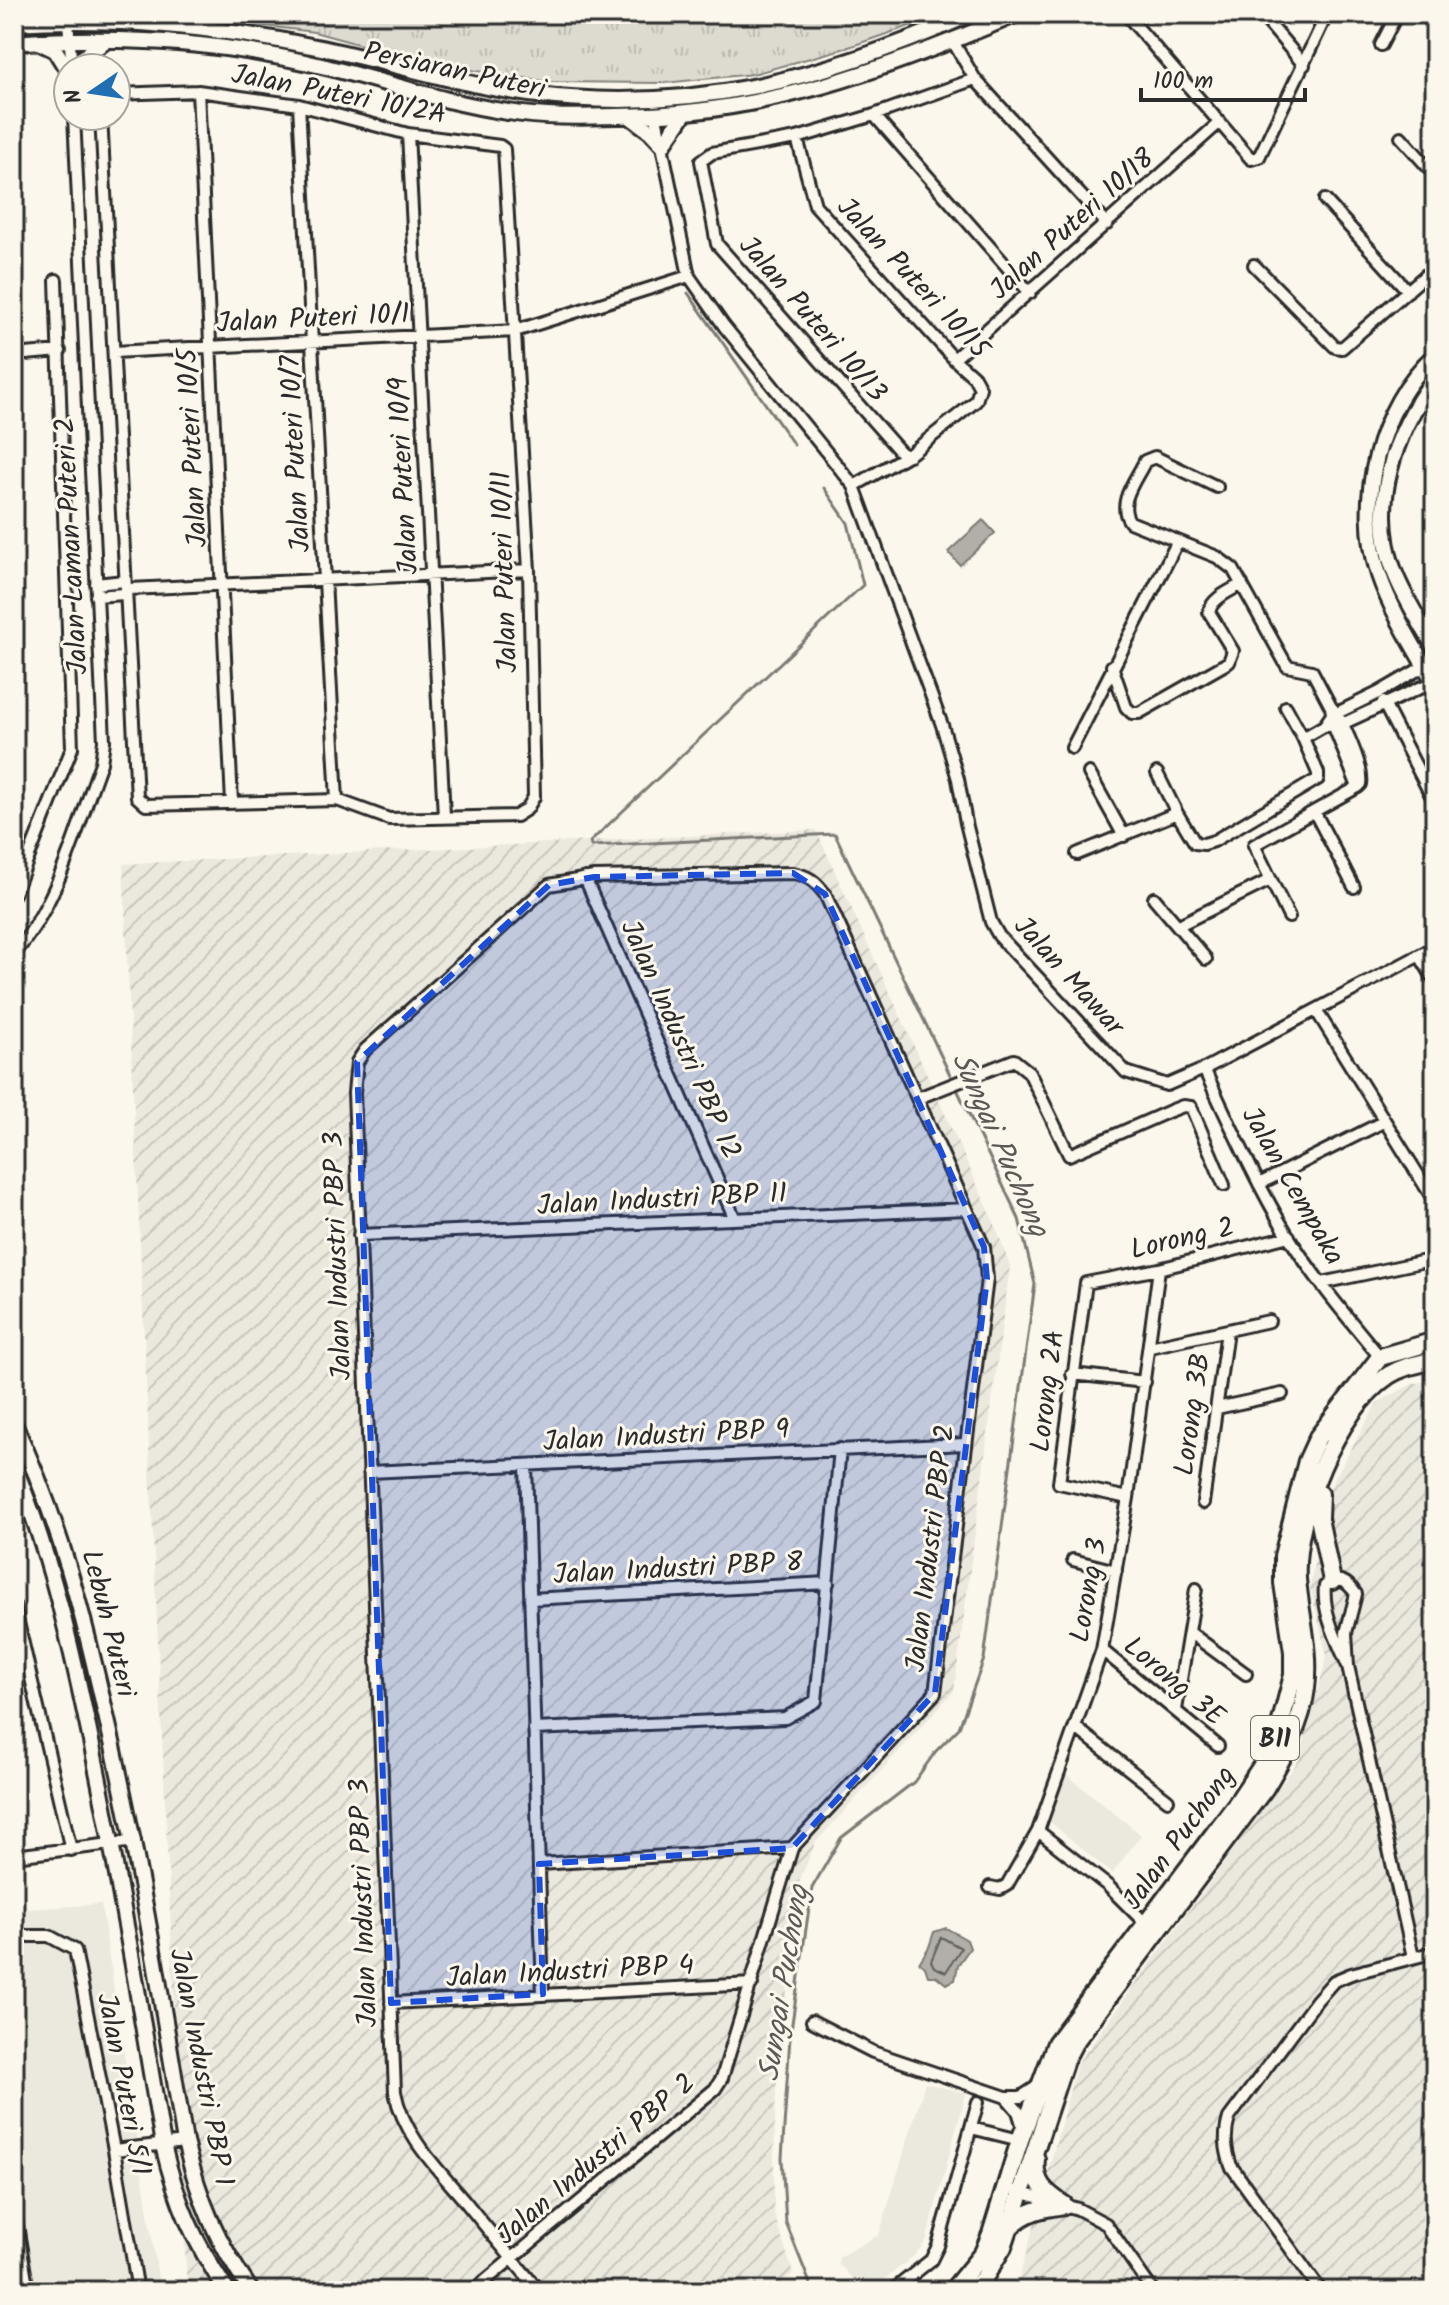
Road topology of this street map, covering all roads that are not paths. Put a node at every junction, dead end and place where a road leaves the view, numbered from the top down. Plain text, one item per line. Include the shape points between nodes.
1 (971, 14) edge
2 (1017, 14) edge
3 (1126, 14) edge
4 (1261, 14) edge
5 (1327, 14) edge
6 (1397, 14) edge
7 (68, 22) junction
8 (14, 23) edge
9 (70, 40) junction
10 (952, 40) junction
11 (36, 41) junction
12 (104, 42) junction
13 (14, 43) edge
14 (1381, 45) dead end
15 (57, 52) edge
16 (71, 52) edge
17 (91, 52) edge
18 (1304, 65) junction
19 (975, 79) junction
20 (198, 91) junction
21 (132, 93) edge
22 (678, 98) junction
23 (615, 99) junction
24 (299, 105) junction
25 (684, 114) junction
26 (874, 115) junction
27 (630, 117) junction
28 (656, 117) junction
29 (1220, 122) junction
30 (75, 132) edge
31 (102, 132) edge
32 (408, 134) junction
33 (1401, 137) dead end
34 (797, 138) junction
35 (663, 145) junction
36 (504, 149) joint
37 (1435, 175) edge
38 (1325, 200) dead end
39 (1107, 224) junction
40 (1254, 265) dead end
41 (1435, 267) edge
42 (689, 276) junction
43 (56, 280) dead end
44 (1408, 291) junction
45 (1030, 293) junction
46 (515, 331) junction
47 (419, 336) junction
48 (312, 341) junction
49 (210, 347) junction
50 (60, 351) junction
51 (114, 352) junction
52 (14, 355) edge
53 (1435, 355) edge
54 (954, 359) junction
55 (1435, 378) edge
56 (903, 453) junction
57 (854, 486) junction
58 (1217, 487) dead end
59 (1177, 543) junction
60 (529, 570) junction
61 (431, 574) junction
62 (325, 579) junction
63 (96, 584) junction
64 (221, 584) junction
65 (1242, 584) junction
66 (126, 588) junction
67 (96, 596) junction
68 (1435, 648) edge
69 (1430, 663) edge
70 (1112, 666) junction
71 (1435, 682) edge
72 (1378, 693) junction
73 (1385, 706) junction
74 (1286, 707) dead end
75 (1333, 719) junction
76 (1303, 738) junction
77 (1072, 748) dead end
78 (1089, 773) dead end
79 (1157, 773) dead end
80 (337, 800) junction
81 (232, 803) junction
82 (1435, 803) edge
83 (1177, 813) junction
84 (1315, 813) junction
85 (444, 816) junction
86 (1124, 836) junction
87 (1077, 854) dead end
88 (585, 878) junction
89 (1270, 880) junction
90 (1354, 887) dead end
91 (14, 894) edge
92 (1154, 898) dead end
93 (1289, 917) dead end
94 (1179, 925) junction
95 (1435, 947) edge
96 (14, 954) edge
97 (1420, 956) junction
98 (1206, 959) dead end
99 (1435, 981) edge
100 (1316, 1010) junction
101 (1204, 1069) junction
102 (918, 1098) junction
103 (1385, 1121) junction
104 (1259, 1184) junction
105 (1224, 1185) dead end
106 (1435, 1202) edge
107 (967, 1209) junction
108 (735, 1219) junction
109 (359, 1235) junction
110 (1289, 1236) junction
111 (1435, 1259) edge
112 (1159, 1269) junction
113 (1086, 1283) joint
114 (1322, 1283) junction
115 (1269, 1321) dead end
116 (1227, 1331) junction
117 (1435, 1341) edge
118 (1150, 1347) junction
119 (1380, 1357) junction
120 (1435, 1360) edge
121 (1072, 1374) junction
122 (1145, 1382) junction
123 (1282, 1394) dead end
124 (1217, 1408) junction
125 (14, 1424) edge
126 (965, 1444) junction
127 (840, 1449) junction
128 (1326, 1457) junction
129 (526, 1465) junction
130 (14, 1466) edge
131 (369, 1472) junction
132 (1128, 1498) junction
133 (1203, 1503) dead end
134 (1073, 1560) dead end
135 (1116, 1571) junction
136 (1332, 1581) junction
137 (828, 1583) junction
138 (1196, 1589) dead end
139 (530, 1599) junction
140 (14, 1605) edge
141 (1189, 1632) junction
142 (1102, 1650) junction
143 (1348, 1666) junction
144 (1246, 1674) dead end
145 (1176, 1710) junction
146 (1075, 1727) junction
147 (534, 1729) junction
148 (1218, 1746) dead end
149 (1168, 1800) dead end
150 (1038, 1831) junction
151 (135, 1841) junction
152 (106, 1845) junction
153 (792, 1848) junction
154 (71, 1850) junction
155 (14, 1856) edge
156 (539, 1864) junction
157 (990, 1887) dead end
158 (1147, 1925) junction
159 (14, 1936) edge
160 (1435, 1952) edge
161 (1413, 1957) junction
162 (752, 1984) junction
163 (543, 1994) junction
164 (391, 2003) junction
165 (812, 2021) dead end
166 (1038, 2086) junction
167 (1006, 2097) junction
168 (978, 2102) dead end
169 (971, 2128) junction
170 (1027, 2136) junction
171 (185, 2142) junction
172 (163, 2145) junction
173 (114, 2150) junction
174 (1013, 2190) junction
175 (1064, 2205) junction
176 (14, 2208) edge
177 (1010, 2227) junction
178 (17, 2238) edge
179 (512, 2260) junction
180 (908, 2279) junction
181 (535, 2286) edge
182 (28, 2291) edge
183 (138, 2291) edge
184 (227, 2291) edge
185 (251, 2291) edge
186 (473, 2291) edge
187 (521, 2291) edge
188 (892, 2291) edge
189 (917, 2291) edge
190 (952, 2291) edge
191 (972, 2291) edge
192 (1153, 2291) edge
193 (1321, 2291) edge

1 - 22 main road, Persiaran Puteri via 808,76
2 - 10 main road, Persiaran Puteri
3 - 29 street
4 - 18 street
5 - 18 street
6 - 14 street
7 - 8 main road, Persiaran Puteri
7 - 9 street
7 - 23 main road, Persiaran Puteri via 118,21 248,35 471,85
9 - 11 main road, Persiaran Puteri
9 - 12 main road, Persiaran Puteri
9 - 16 street
10 - 19 street
10 - 25 main road, Persiaran Puteri via 800,94
11 - 13 main road, Persiaran Puteri
11 - 15 main road
12 - 17 main road
12 - 27 main road, Persiaran Puteri via 179,42 268,55 510,113
18 - 29 street via 1259,157 1247,156
19 - 26 street, Jalan Puteri 10/13
19 - 39 street
20 - 21 street, Jalan Puteri 10/2A
20 - 24 street, Jalan Puteri 10/2A
20 - 49 street, Jalan Puteri 10/5
22 - 23 main road, Persiaran Puteri
22 - 28 main road
23 - 28 main road
24 - 32 street, Jalan Puteri 10/2A
24 - 48 street, Jalan Puteri 10/7
25 - 28 main road, Persiaran Puteri
25 - 35 main road
26 - 34 street, Jalan Puteri 10/13
26 - 45 street
27 - 28 main road, Persiaran Puteri
27 - 35 main road
28 - 35 street
29 - 39 street, Jalan Puteri 10/18
30 - 63 street, Jalan Laman Puteri 2
31 - 51 street
32 - 36 street, Jalan Puteri 10/2A
32 - 47 street, Jalan Puteri 10/9
33 - 37 street
34 - 54 street, Jalan Puteri 10/15 via 815,205
34 - 56 street, Jalan Puteri 10/13 via 712,153 701,161 717,244
35 - 42 street
36 - 46 street, Jalan Puteri 10/11
38 - 44 street
39 - 45 street, Jalan Puteri 10/18
40 - 44 street via 1335,347 1348,344
41 - 44 street
42 - 46 street, Jalan Puteri 10/1
42 - 57 street, Jalan Mawar
43 - 50 street
45 - 54 street, Jalan Puteri 10/18
46 - 47 street, Jalan Puteri 10/1
46 - 60 street, Jalan Puteri 10/11
47 - 48 street, Jalan Puteri 10/1
47 - 61 street, Jalan Puteri 10/9
48 - 49 street, Jalan Puteri 10/1
48 - 62 street, Jalan Puteri 10/7
49 - 51 street, Jalan Puteri 10/1
49 - 64 street, Jalan Puteri 10/5
50 - 52 street
50 - 91 street via 72,748
51 - 66 street
53 - 69 main road via 1406,389 1385,430 1377,452 1371,513 1379,573
54 - 56 street, Jalan Puteri 10/15 via 980,388 976,401 913,453
55 - 68 main road via 1397,442 1384,505 1394,573
56 - 57 street
57 - 101 street, Jalan Mawar via 942,725 991,922 999,936 1126,1072 1167,1085
58 - 59 street via 1155,457 1145,461 1123,504 1124,514 1130,522
59 - 65 street via 1217,557
59 - 70 street
60 - 61 street
60 - 85 street, Jalan Puteri 10/11 via 534,797 516,816
61 - 62 street
61 - 85 street, Jalan Puteri 10/9
62 - 64 street
62 - 80 street, Jalan Puteri 10/7
63 - 66 street
63 - 67 street, Jalan Laman Puteri 2
64 - 66 street
64 - 81 street, Jalan Puteri 10/5
65 - 70 street via 1209,607 1233,651 1229,662 1139,713 1126,707
65 - 75 street via 1287,666 1312,671
66 - 67 street
66 - 81 street via 137,797 146,805
67 - 96 street, Jalan Laman Puteri 2 via 101,763 50,899
69 - 71 main road
69 - 72 street
70 - 77 street
71 - 73 street
72 - 73 street
72 - 75 street
73 - 75 street
73 - 82 street
74 - 76 street
75 - 76 street
75 - 84 street via 1361,771 1361,784
76 - 83 street via 1318,779 1214,841 1195,843
78 - 86 street
79 - 83 street
80 - 81 street
80 - 85 street via 389,819
83 - 86 street
84 - 89 street via 1254,845
84 - 90 street
86 - 87 street
88 - 102 street, Jalan Industri PBP 3 via 793,873 817,883
88 - 108 street, Jalan Industri PBP 12
88 - 109 street, Jalan Industri PBP 3 via 549,885 534,896 357,1062
89 - 93 street
89 - 94 street
92 - 94 street
94 - 98 street
95 - 97 street, Jalan Mawar
97 - 99 street
97 - 100 street, Jalan Mawar
100 - 101 street, Jalan Mawar
100 - 103 street
101 - 104 street, Jalan Cempaka
102 - 105 street via 1014,1060 1029,1072 1069,1155 1191,1107
102 - 107 street, Jalan Industri PBP 3
103 - 104 street
103 - 106 street
104 - 110 street, Jalan Cempaka
107 - 108 street, Jalan Industri PBP 11
107 - 126 street, Jalan Industri PBP 2 via 984,1247 987,1279
108 - 109 street, Jalan Industri PBP 11
109 - 131 street, Jalan Industri PBP 3
110 - 112 street, Lorong 2
110 - 114 street, Jalan Cempaka
111 - 114 street
112 - 113 street, Lorong 2
112 - 118 street, Lorong 3
113 - 121 street, Lorong 2A
114 - 119 street, Jalan Cempaka
115 - 116 street
116 - 118 street
116 - 124 street, Lorong 3B
117 - 119 main road
118 - 122 street, Lorong 3
119 - 158 main road, Jalan Puchong / B11 via 1318,1437 1287,1531 1283,1583 1293,1675 1278,1733 1251,1783
120 - 128 main road, Jalan Puchong / B11 via 1403,1368 1377,1385 1353,1410
121 - 122 street
121 - 132 street, Lorong 2A via 1059,1483
122 - 132 street, Lorong 3
123 - 124 street
124 - 133 street, Lorong 3B
125 - 151 main road, Lebuh Puteri via 43,1487 74,1580
126 - 127 street, Jalan Industri PBP 9
126 - 153 street, Jalan Industri PBP 2 via 935,1693
127 - 129 street, Jalan Industri PBP 9
127 - 137 street
128 - 136 main road via 1318,1504
128 - 170 main road, Jalan Puchong / B11 via 1298,1550 1308,1675 1289,1743 1265,1788 1074,2043
129 - 131 street, Jalan Industri PBP 9
129 - 139 street
130 - 152 main road, Lebuh Puteri via 64,1615
131 - 164 street, Jalan Industri PBP 3
132 - 135 street, Lorong 3
134 - 135 street
135 - 142 street, Lorong 3
136 - 143 street via 1324,1595
136 - 143 street via 1341,1580 1356,1594 1346,1633
137 - 139 street, Jalan Industri PBP 8
137 - 147 street via 816,1701 785,1718
138 - 141 street
139 - 147 street
140 - 154 street
141 - 144 street
141 - 145 street
142 - 145 street, Lorong 3E
142 - 146 street, Lorong 3
143 - 161 street
145 - 148 street, Lorong 3E
146 - 149 street
146 - 150 street, Lorong 3
147 - 156 street
150 - 157 street, Lorong 3 via 1007,1885
150 - 158 street via 1108,1886
151 - 152 street
151 - 171 main road, Jalan Industri PBP 1
152 - 154 street
152 - 172 main road, Jalan Industri PBP 1
153 - 156 street
153 - 162 street, Jalan Industri PBP 2
154 - 155 street
156 - 163 street
158 - 166 main road, Jalan Puchong / B11 via 1056,2043
159 - 173 street, Jalan Puteri 5/1 via 49,1936 75,1950
160 - 161 street
161 - 193 street via 1334,1981 1229,2118 1225,2131 1231,2166
162 - 163 street, Jalan Industri PBP 4
162 - 179 street, Jalan Industri PBP 2 via 715,2089
163 - 164 street, Jalan Industri PBP 4
164 - 179 street, Jalan Industri PBP 3 via 395,2092 408,2130
165 - 167 street via 873,2052
166 - 167 street via 1021,2097
166 - 170 main road, Jalan Puchong / B11
167 - 170 street
168 - 169 street
169 - 170 street
169 - 180 street via 938,2246 931,2260
170 - 174 main road, Jalan Puchong / B11
170 - 175 main road via 1037,2180 1044,2192
171 - 172 street
171 - 185 main road, Jalan Industri PBP 1 via 207,2217
172 - 173 street
172 - 184 main road, Jalan Industri PBP 1 via 183,2215
173 - 183 street, Jalan Puteri 5/1
174 - 175 street
174 - 177 main road, Jalan Puchong / B11
174 - 190 main road, Jalan Puchong / B11 via 983,2253
175 - 177 main road via 1028,2213
175 - 192 street via 1106,2224
176 - 178 street
177 - 191 main road, Jalan Puchong / B11 via 996,2260
178 - 182 street
179 - 181 street, Jalan Industri PBP 3
179 - 186 street, Jalan Industri PBP 2
180 - 188 street
180 - 189 street
181 - 187 street

